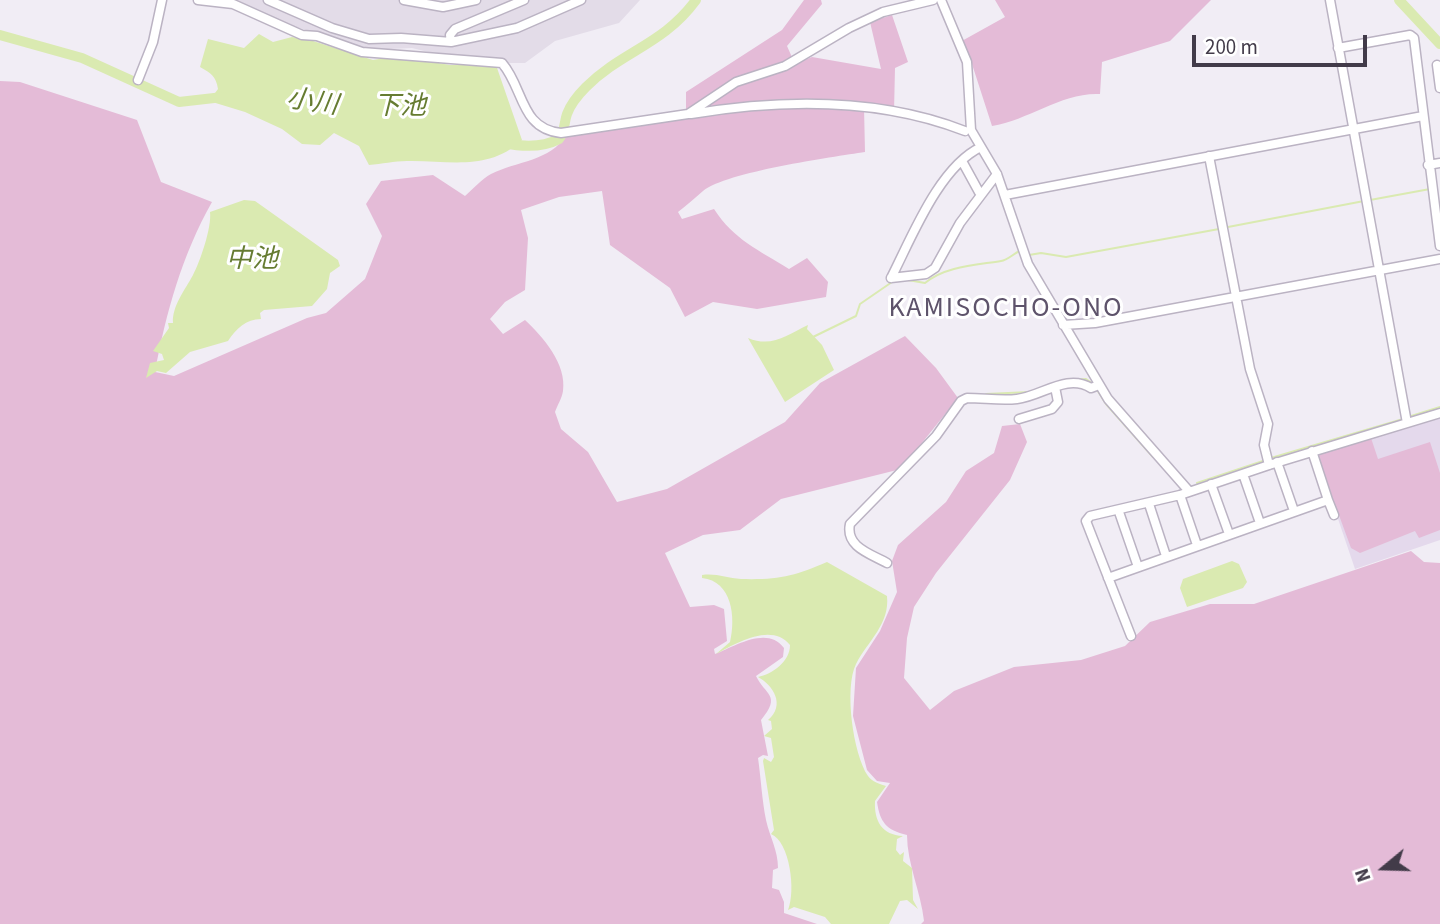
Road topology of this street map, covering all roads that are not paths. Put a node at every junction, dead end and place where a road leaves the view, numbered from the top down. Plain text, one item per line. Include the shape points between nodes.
1 (162, 0) edge
2 (198, 0) edge
3 (268, 0) edge
4 (404, 0) edge
5 (476, 0) edge
6 (524, 0) edge
7 (582, 0) edge
8 (933, 0) edge
9 (941, 0) edge
10 (1330, 0) edge
11 (451, 42) junction
12 (1338, 48) junction
13 (1421, 66) junction
14 (1439, 66) edge
15 (138, 80) dead end
16 (1440, 88) edge
17 (688, 114) junction
18 (1423, 116) junction
19 (1353, 128) junction
20 (965, 131) dead end
21 (981, 147) junction
22 (1209, 156) junction
23 (962, 161) junction
24 (1434, 164) edge
25 (995, 176) junction
26 (979, 192) junction
27 (1005, 195) junction
28 (1438, 229) edge
29 (1440, 246) edge
30 (1440, 259) edge
31 (1380, 269) junction
32 (932, 270) junction
33 (1236, 297) junction
34 (1063, 325) junction
35 (1099, 385) junction
36 (1055, 387) junction
37 (1440, 413) edge
38 (1019, 419) dead end
39 (1407, 423) junction
40 (1312, 451) junction
41 (1273, 463) junction
42 (1243, 474) junction
43 (1211, 484) junction
44 (1184, 493) junction
45 (1328, 500) junction
46 (1149, 504) junction
47 (1119, 512) junction
48 (1294, 512) junction
49 (1334, 515) dead end
50 (1260, 523) junction
51 (1228, 534) junction
52 (1197, 545) junction
53 (1167, 556) junction
54 (887, 564) dead end
55 (1138, 567) junction
56 (1108, 578) junction
57 (1131, 636) dead end

1 - 15 street
2 - 17 street via 233,4 302,35 362,52 502,63 531,118 546,131 561,133
3 - 11 street via 332,29 369,39
4 - 5 street via 443,7
6 - 11 street via 455,29
7 - 11 street via 517,28
8 - 17 street via 883,12 785,66 736,82
9 - 21 street via 967,62 971,130
10 - 12 street
12 - 13 street via 1410,35
12 - 19 street
13 - 14 street
13 - 18 street
14 - 16 street
17 - 20 street via 719,107 839,105 928,118
18 - 19 street
18 - 24 street
19 - 22 street
19 - 31 street
21 - 23 street
21 - 25 street
22 - 27 street
22 - 33 street
23 - 26 street
23 - 32 street via 929,205 891,278
24 - 28 street
25 - 26 street
25 - 27 street
25 - 32 street
26 - 32 street
27 - 34 street via 1028,264
28 - 29 street
30 - 31 street
31 - 33 street
31 - 39 street
33 - 34 street
33 - 41 street via 1250,369 1268,424 1264,445
34 - 35 street
35 - 36 street
35 - 44 street
36 - 38 street via 1058,402 1052,409
36 - 54 street via 1013,400 961,401 936,436 850,524 853,544
37 - 39 street
39 - 40 street
40 - 41 street
40 - 45 street
41 - 42 street
41 - 48 street
42 - 43 street
42 - 50 street
43 - 44 street
43 - 51 street
44 - 46 street
44 - 52 street
45 - 48 street
45 - 49 street
46 - 47 street
46 - 53 street
47 - 55 street
47 - 56 street via 1114,509 1086,521
48 - 50 street
50 - 51 street
51 - 52 street
52 - 53 street
53 - 55 street
55 - 56 street
56 - 57 street

